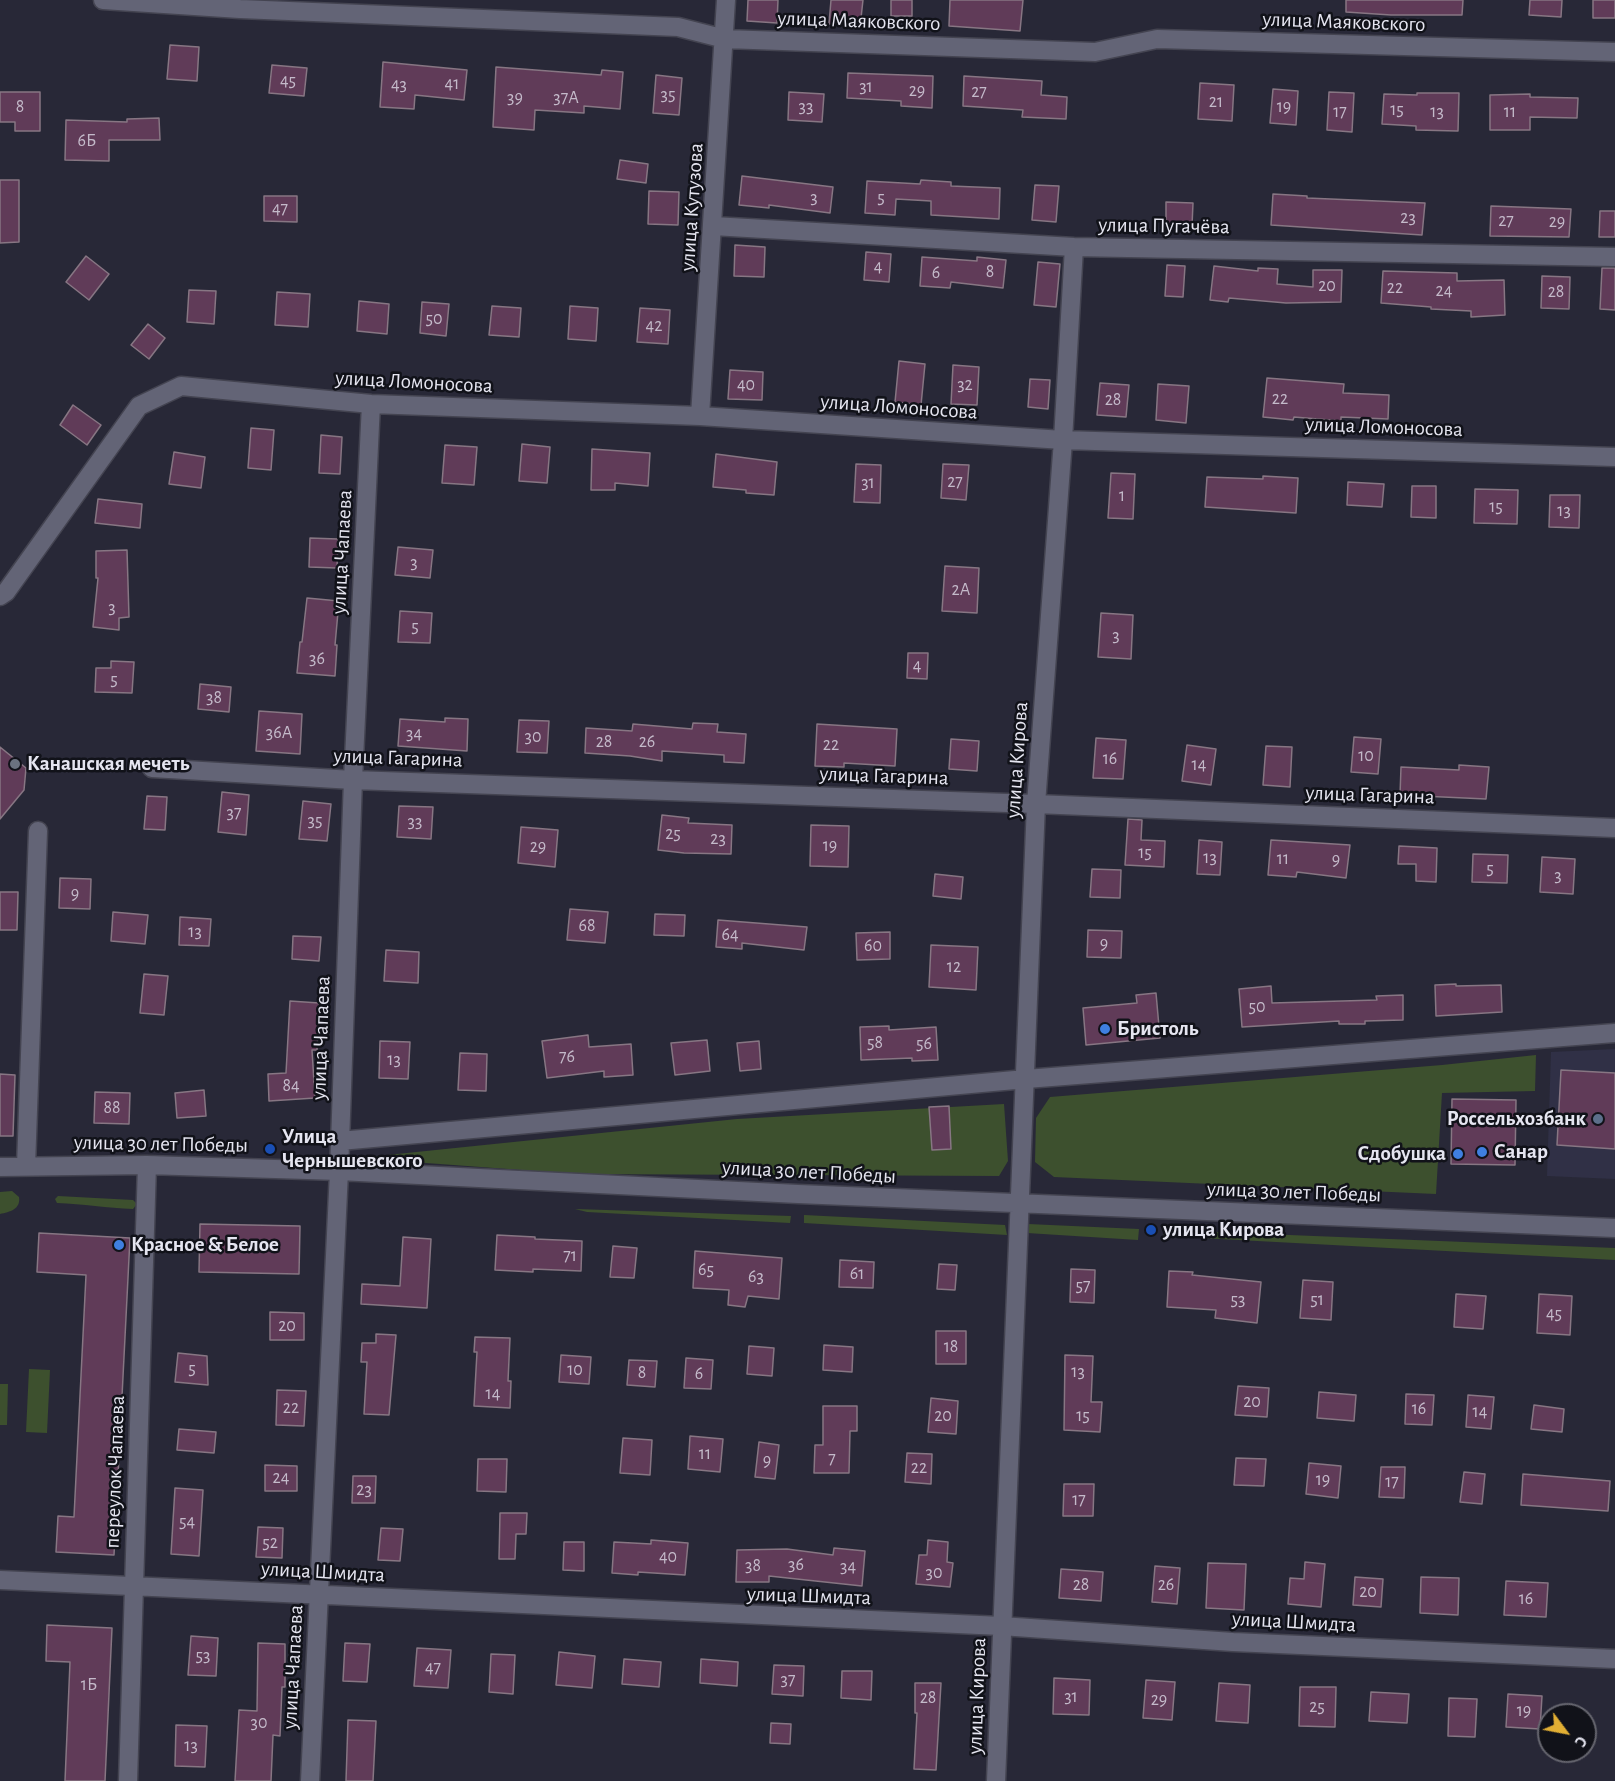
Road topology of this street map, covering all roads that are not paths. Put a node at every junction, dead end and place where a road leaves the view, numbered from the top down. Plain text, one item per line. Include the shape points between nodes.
1 (103, 0) edge
2 (726, 0) edge
3 (241, 5) edge
4 (724, 39) junction
5 (1615, 52) edge
6 (713, 226) junction
7 (1074, 247) junction
8 (1615, 257) edge
9 (371, 404) junction
10 (700, 416) junction
11 (1063, 440) junction
12 (1615, 457) edge
13 (0, 596) edge
14 (152, 768) dead end
15 (353, 780) junction
16 (1036, 804) junction
17 (1615, 828) edge
18 (38, 831) dead end
19 (1615, 1033) edge
20 (1026, 1079) junction
21 (340, 1141) junction
22 (147, 1165) junction
23 (26, 1166) junction
24 (0, 1167) edge
25 (339, 1171) junction
26 (1020, 1203) junction
27 (1615, 1228) edge
28 (0, 1580) edge
29 (134, 1586) junction
30 (319, 1593) junction
31 (1001, 1626) junction
32 (1615, 1659) edge
33 (128, 1781) edge
34 (310, 1781) edge
35 (996, 1781) edge

1 - 3 street, улица Маяковского
2 - 4 street, улица Кутузова
3 - 4 street, улица Маяковского via 678,27
4 - 5 street, улица Маяковского via 1095,52 1157,39
4 - 6 street, улица Кутузова
6 - 7 street, улица Пугачёва
6 - 10 street, улица Кутузова
7 - 8 street, улица Пугачёва
7 - 11 street, улица Кирова
9 - 10 street, улица Ломоносова
9 - 13 street, улица Ломоносова via 181,386 139,406
9 - 15 street, улица Чапаева
10 - 11 street, улица Ломоносова
11 - 12 street, улица Ломоносова
11 - 16 street, улица Кирова
14 - 15 street, улица Гагарина
15 - 16 street, улица Гагарина
15 - 21 street, улица Чапаева
16 - 17 street, улица Гагарина
16 - 20 street, улица Кирова
18 - 23 street
19 - 20 street
20 - 21 street
20 - 26 street, улица Кирова
21 - 25 street, улица Чапаева
22 - 23 street, улица 30 лет Победы
22 - 25 street, улица 30 лет Победы
22 - 29 street, переулок Чапаева
23 - 24 street, улица 30 лет Победы
25 - 26 street, улица 30 лет Победы
25 - 30 street, улица Чапаева
26 - 27 street, улица 30 лет Победы
26 - 31 street, улица Кирова
28 - 29 street, улица Шмидта
29 - 30 street, улица Шмидта
29 - 33 street, переулок Чапаева
30 - 31 street, улица Шмидта
30 - 34 street, улица Чапаева
31 - 32 street, улица Шмидта via 1233,1642
31 - 35 street, улица Кирова

